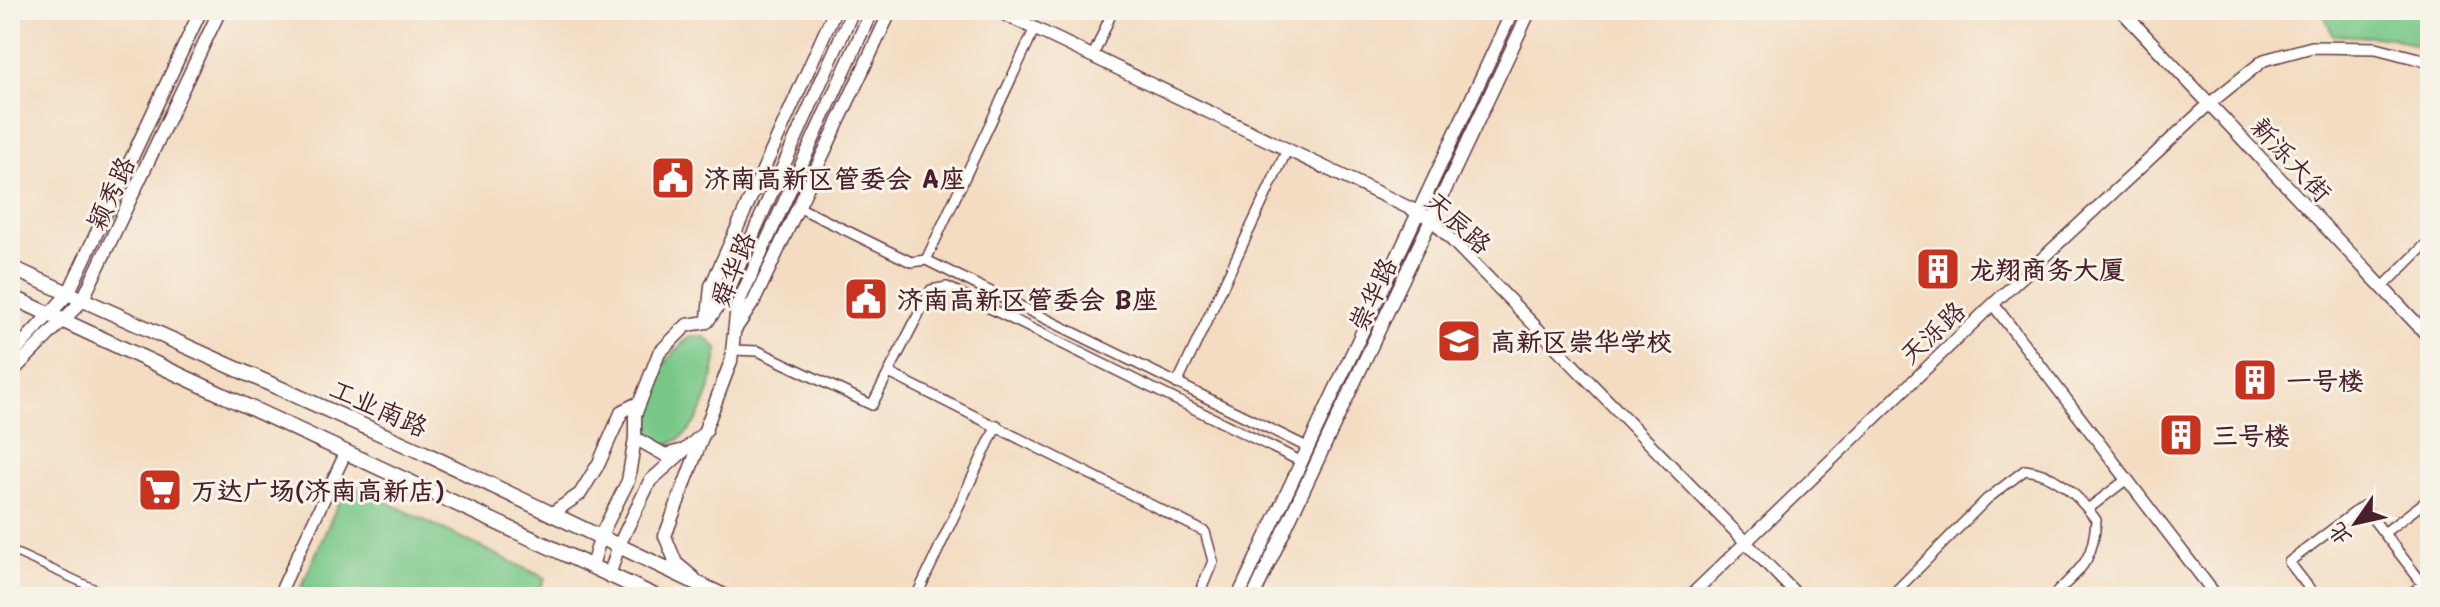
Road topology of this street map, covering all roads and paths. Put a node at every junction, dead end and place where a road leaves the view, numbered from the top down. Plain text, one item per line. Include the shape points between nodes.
1 (201, 10) edge
2 (220, 10) edge
3 (835, 10) edge
4 (853, 10) edge
5 (872, 10) edge
6 (891, 10) edge
7 (996, 10) edge
8 (1113, 10) edge
9 (1513, 10) edge
10 (1530, 10) edge
11 (2121, 10) edge
12 (1035, 28) junction
13 (1093, 56) junction
14 (2430, 62) edge
15 (2209, 104) junction
16 (1288, 148) junction
17 (798, 207) junction
18 (1421, 211) junction
19 (1432, 220) junction
20 (2430, 240) edge
21 (926, 260) junction
22 (10, 267) edge
23 (2383, 287) junction
24 (10, 296) edge
25 (75, 298) junction
26 (1993, 304) junction
27 (57, 318) junction
28 (707, 322) junction
29 (732, 334) junction
30 (2430, 338) edge
31 (733, 350) junction
32 (10, 357) edge
33 (889, 373) junction
34 (10, 374) edge
35 (1177, 384) junction
36 (640, 402) junction
37 (997, 425) junction
38 (708, 429) junction
39 (635, 438) junction
40 (1309, 448) junction
41 (683, 451) junction
42 (346, 452) junction
43 (1302, 462) junction
44 (2127, 479) junction
45 (2430, 498) edge
46 (2088, 509) junction
47 (551, 514) junction
48 (2384, 533) junction
49 (601, 535) junction
50 (1745, 540) junction
51 (619, 545) junction
52 (10, 550) edge
53 (592, 566) junction
54 (609, 576) junction
55 (706, 588) junction
56 (113, 597) edge
57 (278, 597) edge
58 (657, 597) edge
59 (726, 597) edge
60 (916, 597) edge
61 (1198, 597) edge
62 (1238, 597) edge
63 (1253, 597) edge
64 (1689, 597) edge
65 (1799, 597) edge
66 (1899, 597) edge
67 (2052, 597) edge
68 (2217, 597) edge
69 (2316, 597) edge
70 (2407, 597) edge

1 - 25 main road, 颖秀路
2 - 25 main road, 颖秀路
3 - 28 main road via 711,286
4 - 28 main road, 舜华路 via 726,295
5 - 29 main road, 舜华路 via 737,306
6 - 17 main road
7 - 12 main road, 天辰路
8 - 13 street
9 - 18 main road, 崇华路
10 - 19 main road, 崇华路
11 - 15 main road, 新泺大街
12 - 13 main road, 天辰路
12 - 21 street
13 - 16 main road, 天辰路
14 - 15 street, 天泺路 via 2376,48 2312,47 2264,60
15 - 23 main road, 新泺大街
15 - 26 street, 天泺路
16 - 18 main road, 天辰路
16 - 35 street
17 - 21 street via 911,262
17 - 29 main road via 754,301
18 - 19 main road, 天辰路
18 - 40 main road, 崇华路
19 - 50 street, 天辰路
19 - 63 main road, 崇华路
20 - 23 street
21 - 35 street
22 - 25 main road, 工业南路
23 - 30 main road, 新泺大街
24 - 27 main road, 工业南路
25 - 27 main road, 颖秀路
25 - 47 main road, 工业南路
26 - 44 street
26 - 50 street, 天泺路
27 - 32 main road, 颖秀路
27 - 34 main road, 颖秀路
27 - 42 main road, 工业南路
28 - 29 main road
28 - 36 main road, 舜华路 via 687,325 669,340
29 - 31 main road, 舜华路
31 - 33 street via 758,351 872,405
31 - 38 main road, 舜华路
33 - 37 street
33 - 43 street via 931,290 947,287
35 - 40 street
36 - 39 main road, 舜华路
36 - 47 main road via 622,411 580,494
37 - 60 street
37 - 61 street via 1205,532 1213,561
38 - 41 main road
38 - 55 main road, 舜华路 via 665,536 676,563
39 - 41 main road via 665,455
39 - 49 main road, 舜华路 via 628,481
40 - 43 main road, 崇华路
41 - 51 main road via 650,481
42 - 53 main road, 工业南路
42 - 57 street
43 - 62 main road, 崇华路
44 - 46 street
44 - 68 street
45 - 48 street
46 - 66 street via 2071,489 2038,471 2025,470 1987,499 1895,592
46 - 67 street via 2096,520 2094,547
47 - 49 main road, 工业南路
48 - 69 street via 2363,506 2289,562
48 - 70 street via 2423,584
49 - 51 main road, 工业南路
49 - 53 main road, 舜华路
50 - 64 street, 天泺路
50 - 65 street, 天辰路
51 - 54 main road
51 - 55 main road, 工业南路
52 - 56 street
53 - 54 main road, 工业南路
54 - 58 main road, 工业南路
55 - 59 main road, 工业南路

